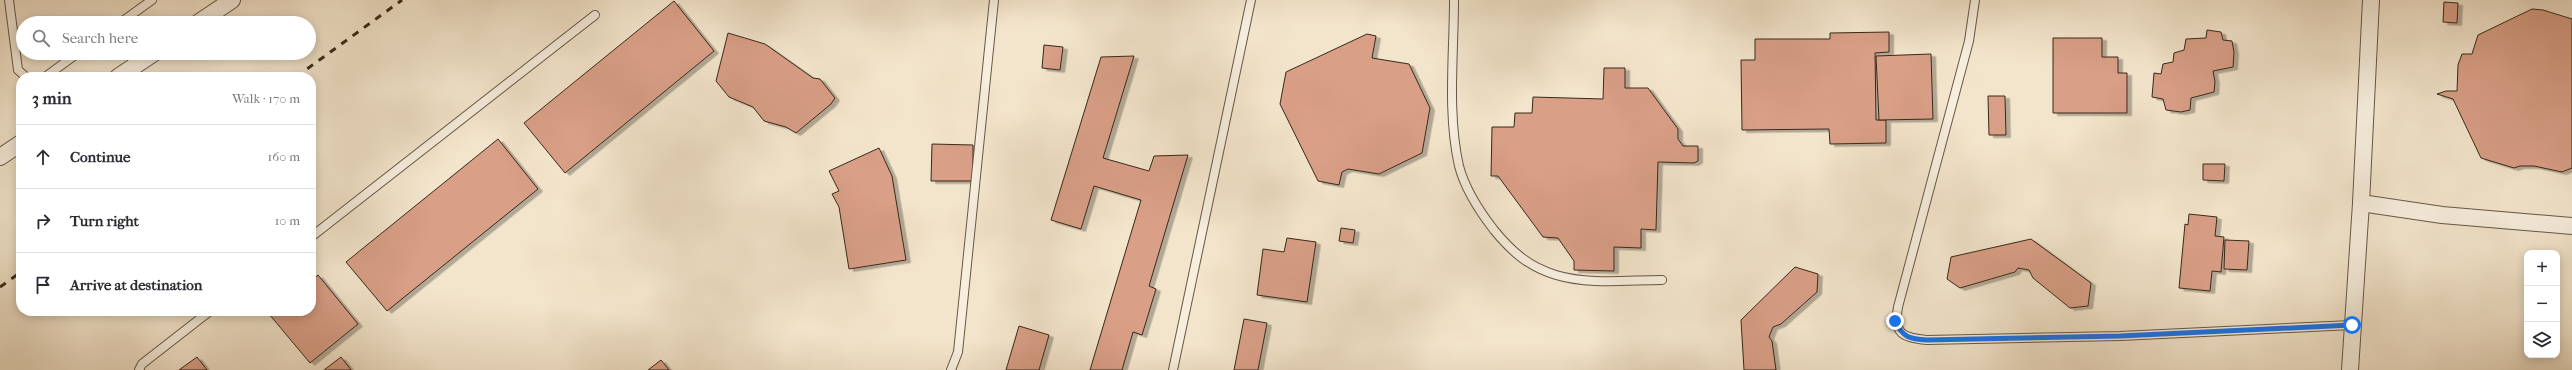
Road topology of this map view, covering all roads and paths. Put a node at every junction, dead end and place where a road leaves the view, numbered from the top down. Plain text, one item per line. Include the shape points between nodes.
1 (9, 0) edge
2 (152, 0) edge
3 (232, 0) edge
4 (994, 0) edge
5 (1251, 0) edge
6 (1454, 0) edge
7 (1975, 0) edge
8 (2371, 0) edge
9 (595, 15) dead end
10 (130, 16) edge
11 (208, 16) edge
12 (16, 54) edge
13 (17, 60) edge
14 (68, 60) edge
15 (144, 60) edge
16 (20, 72) edge
17 (52, 72) edge
18 (126, 72) edge
19 (16, 146) edge
20 (0, 157) edge
21 (2361, 203) junction
22 (2572, 226) edge
23 (316, 233) edge
24 (1662, 280) dead end
25 (204, 316) edge
26 (2352, 325) junction
27 (139, 370) edge
28 (951, 370) edge
29 (1173, 370) edge
30 (2350, 370) edge

1 - 12 lane
2 - 10 lane
3 - 11 street
4 - 28 lane via 958,352
5 - 29 lane
6 - 24 lane via 1453,120 1460,167 1471,195 1488,222 1509,248 1520,257 1532,266 1558,275 1592,280
7 - 26 lane via 1968,41 1895,321 1904,335 1908,338 1935,340 2120,336
8 - 21 street
9 - 23 lane
13 - 16 lane
14 - 17 lane
15 - 18 street
19 - 20 street
21 - 22 street via 2442,215
21 - 26 street
25 - 27 lane via 142,364
26 - 30 street

